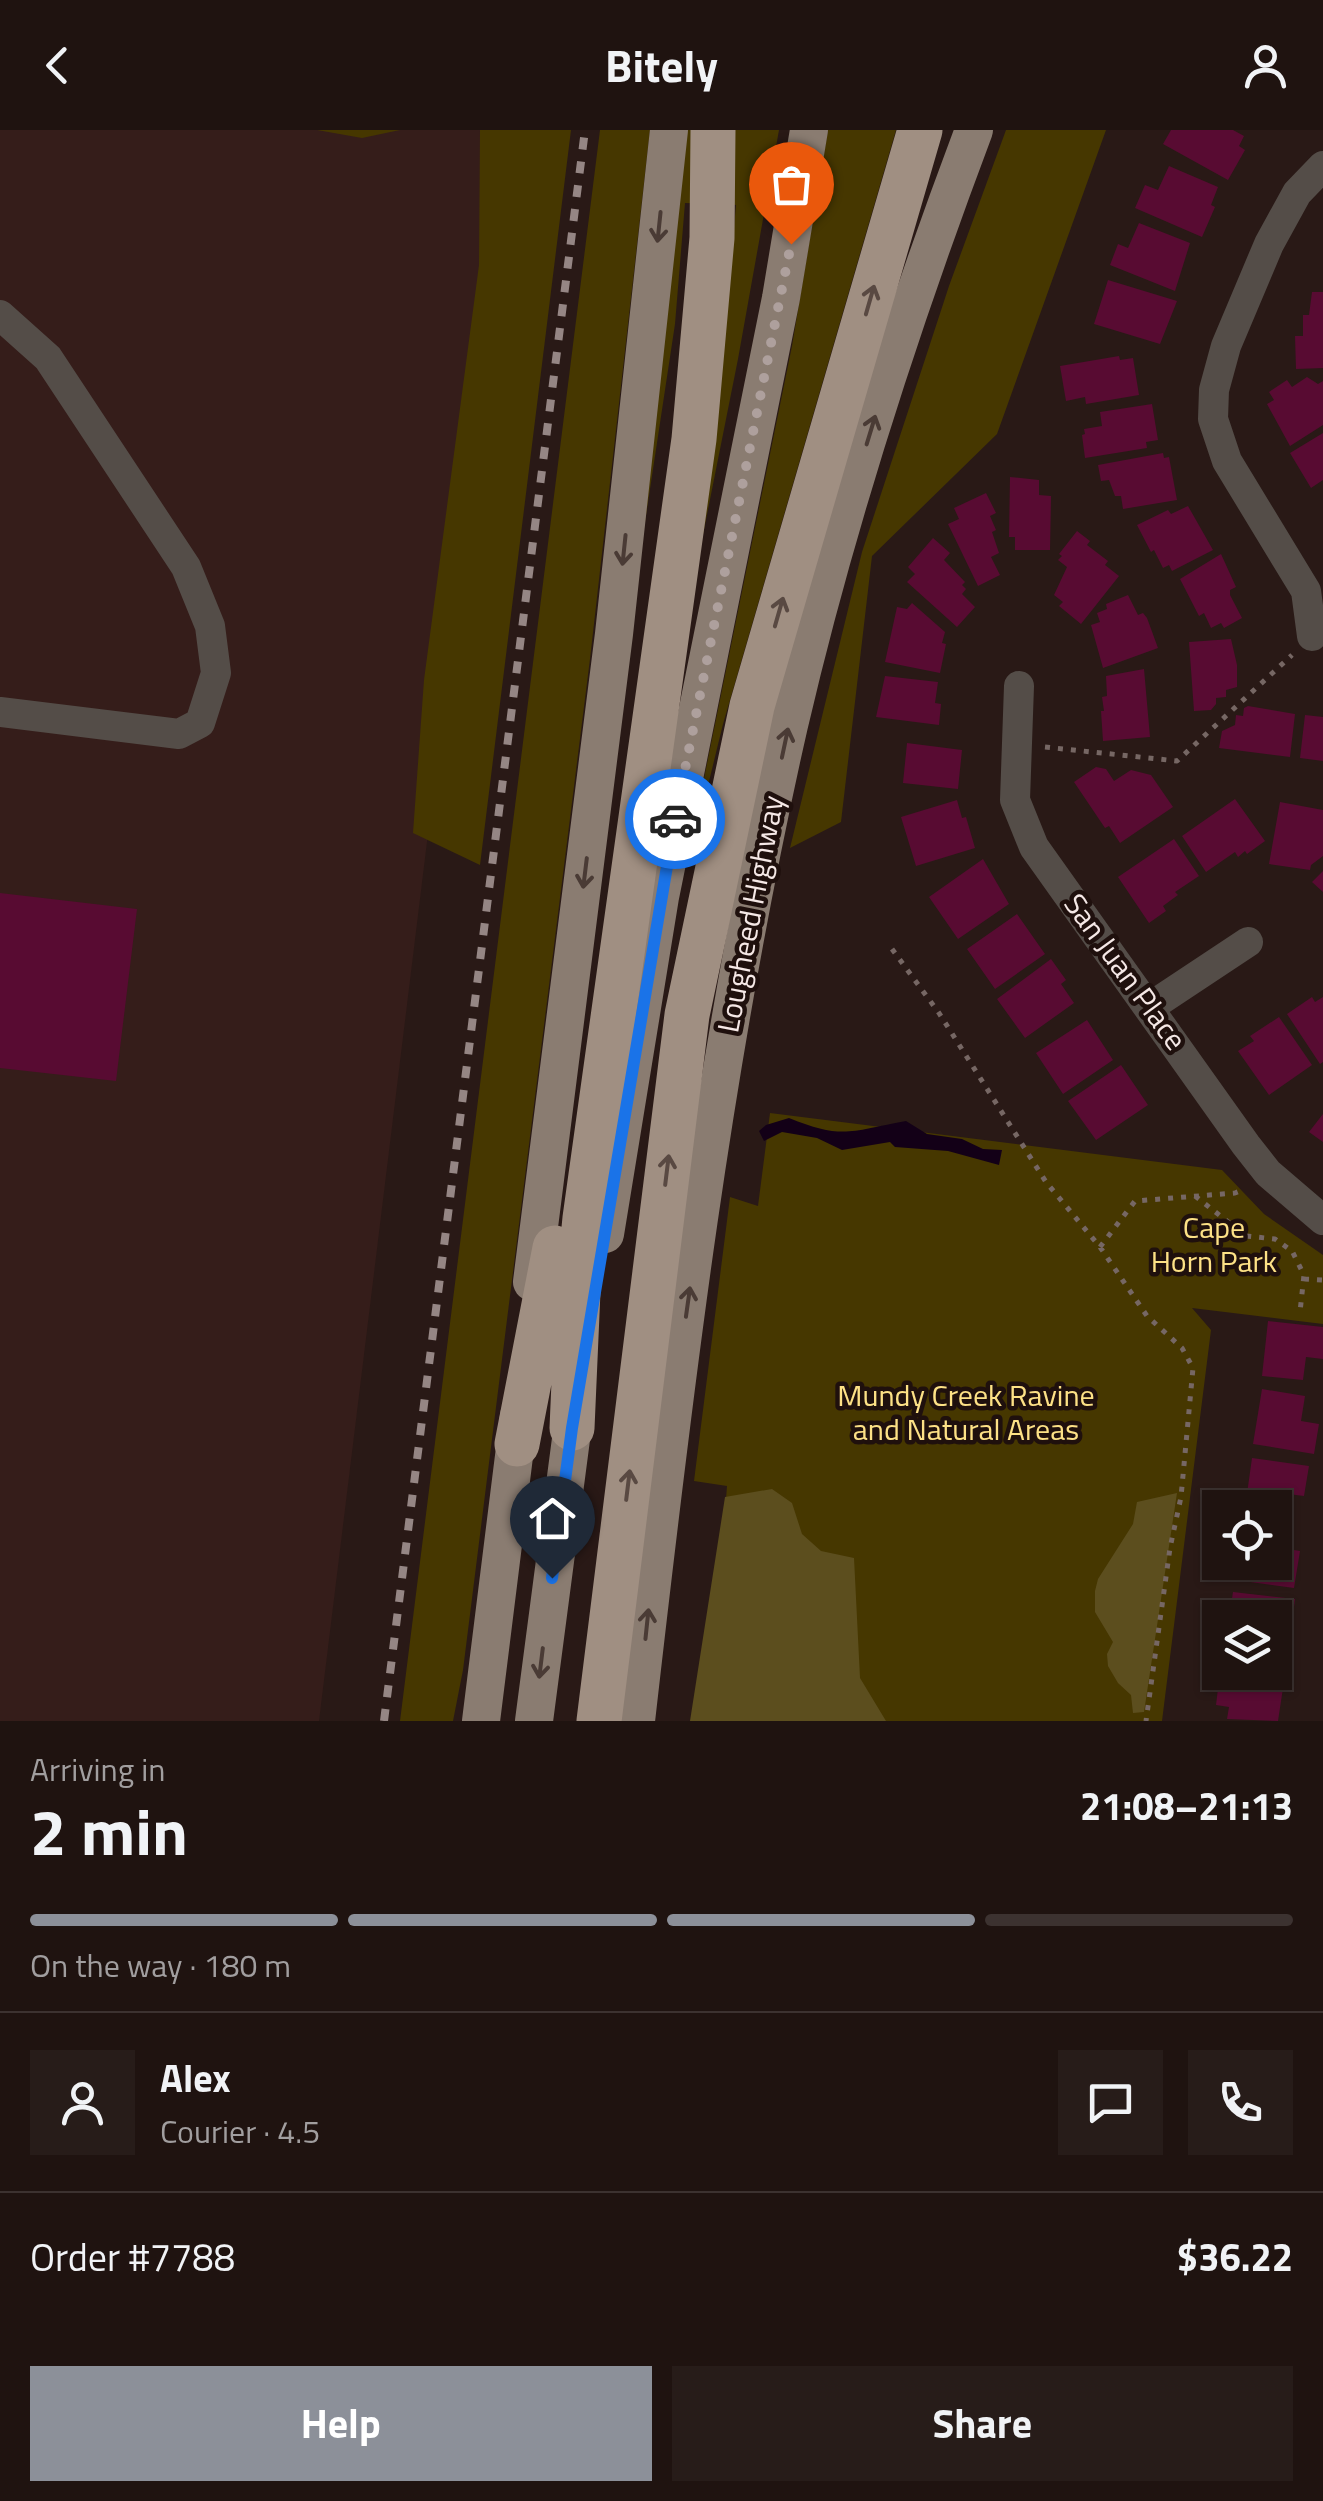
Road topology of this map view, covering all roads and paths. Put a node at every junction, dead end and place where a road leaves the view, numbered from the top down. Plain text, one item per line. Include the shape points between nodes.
1 (669, 130) edge
2 (713, 130) edge
3 (809, 130) edge
4 (920, 130) edge
5 (974, 130) edge
6 (1323, 166) edge
7 (713, 224) junction
8 (0, 315) edge
9 (1312, 636) joint
10 (1019, 686) dead end
11 (0, 712) edge
12 (1042, 747) dead end
13 (1248, 942) dead end
14 (892, 949) dead end
15 (1150, 1007) junction
16 (1252, 1185) dead end
17 (1195, 1196) junction
18 (1323, 1220) edge
19 (1100, 1246) junction
20 (1304, 1279) junction
21 (1323, 1280) edge
22 (1300, 1312) dead end
23 (572, 1428) junction
24 (517, 1444) junction
25 (481, 1721) edge
26 (534, 1721) edge
27 (599, 1721) edge
28 (636, 1721) edge
29 (1146, 1721) edge

1 -> 24 main road
2 - 7 highway
3 - 23 main road via 660,897
27 -> 4 highway via 687,1015 752,706
28 -> 5 main road, Lougheed Highway via 708,1154 766,829 846,510
6 - 9 street via 1268,244 1226,346 1213,418 1226,461 1306,591
7 - 23 highway via 690,472 585,1218
7 - 24 highway via 546,1305
8 - 11 street via 48,358 186,567 210,626 216,673 200,723 179,734
9 - 12 path via 1177,760
10 - 15 street, San Juan Place via 1015,800 1034,846
13 - 15 street
14 - 19 path via 1046,1182
15 - 18 street, San Juan Place via 1268,1173
16 - 17 path
17 - 19 path via 1134,1201
17 - 20 path via 1246,1236 1287,1246
19 - 29 path via 1147,1316 1182,1348 1193,1368
20 - 21 path
20 - 22 path
23 -> 26 main road
24 - 25 main road

